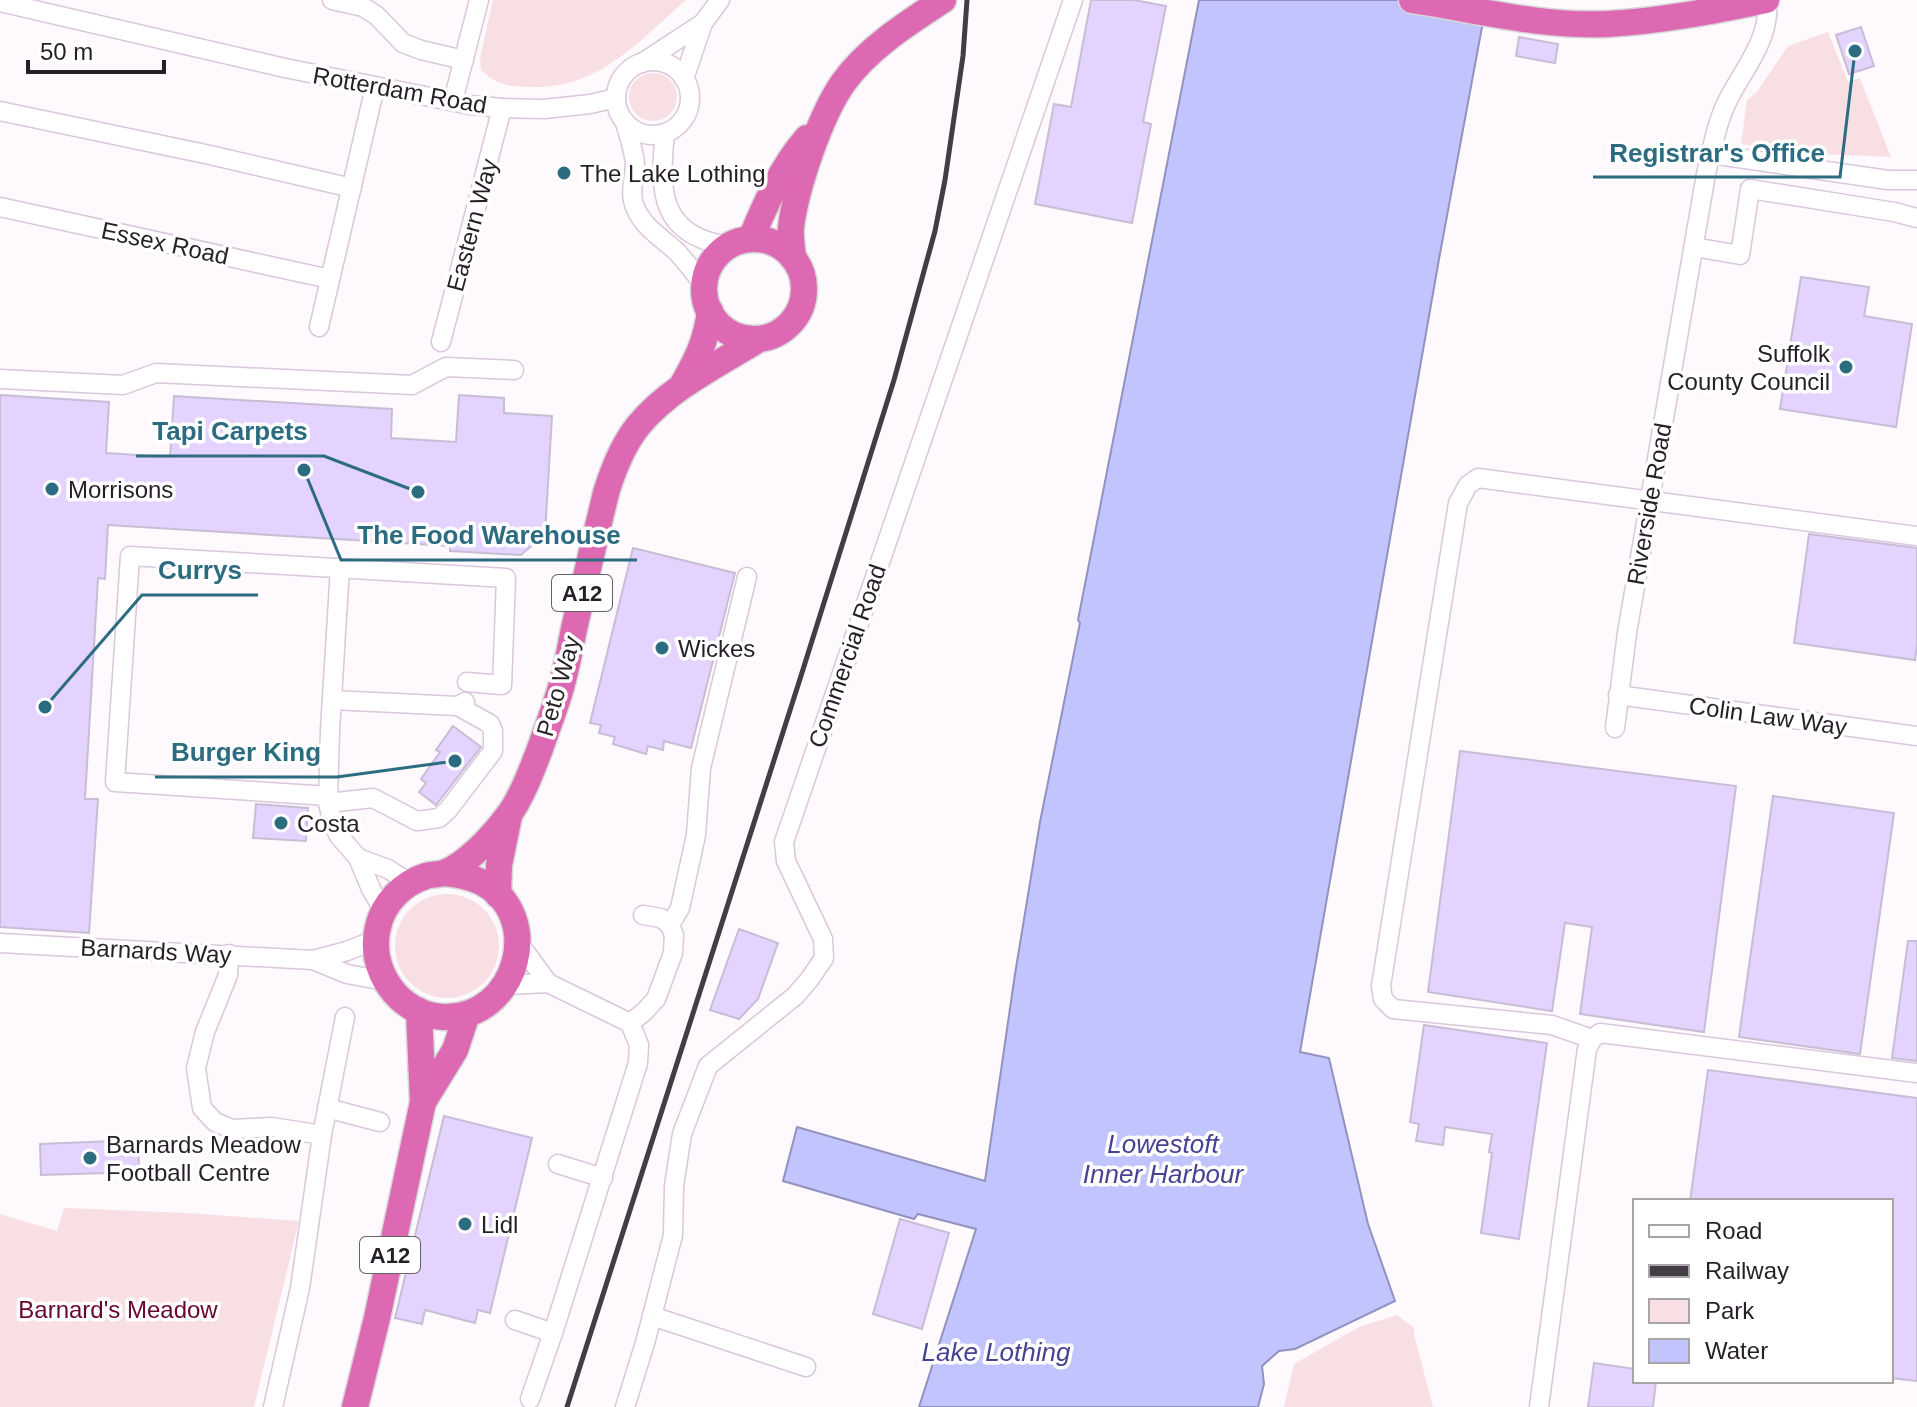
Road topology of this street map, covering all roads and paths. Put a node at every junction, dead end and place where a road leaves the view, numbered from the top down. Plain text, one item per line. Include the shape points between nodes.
1 (332, 0) edge
2 (479, 0) edge
3 (720, 0) edge
4 (943, 0) edge
5 (1073, 0) edge
6 (1412, 0) edge
7 (0, 2) edge
8 (1767, 2) edge
9 (703, 23) junction
10 (464, 60) junction
11 (642, 63) junction
12 (684, 79) junction
13 (375, 87) junction
14 (616, 98) junction
15 (453, 101) junction
16 (502, 108) junction
17 (0, 111) edge
18 (825, 117) junction
19 (624, 122) junction
20 (665, 133) junction
21 (1711, 154) junction
22 (1917, 180) edge
23 (352, 188) junction
24 (0, 207) edge
25 (1917, 218) edge
26 (740, 243) junction
27 (1694, 247) junction
28 (793, 258) junction
29 (330, 279) junction
30 (707, 299) junction
31 (319, 327) dead end
32 (759, 339) junction
33 (441, 342) dead end
34 (514, 370) dead end
35 (0, 379) edge
36 (681, 387) junction
37 (1649, 501) junction
38 (1917, 536) edge
39 (340, 568) junction
40 (747, 577) dead end
41 (467, 682) dead end
42 (1618, 695) junction
43 (332, 700) junction
44 (1615, 728) dead end
45 (1917, 736) edge
46 (328, 799) junction
47 (509, 816) junction
48 (358, 858) junction
49 (444, 873) junction
50 (410, 883) junction
51 (498, 895) junction
52 (384, 911) junction
53 (643, 915) dead end
54 (670, 925) junction
55 (375, 940) junction
56 (518, 942) junction
57 (0, 943) edge
58 (229, 954) junction
59 (313, 960) junction
60 (385, 981) junction
61 (548, 983) junction
62 (506, 985) junction
63 (419, 1011) junction
64 (467, 1014) junction
65 (345, 1017) dead end
66 (630, 1023) junction
67 (1592, 1039) junction
68 (1917, 1073) edge
69 (423, 1102) junction
70 (327, 1109) junction
71 (380, 1122) dead end
72 (322, 1135) junction
73 (558, 1164) dead end
74 (603, 1178) junction
75 (652, 1316) junction
76 (515, 1320) dead end
77 (553, 1333) junction
78 (806, 1367) dead end
79 (530, 1399) dead end
80 (273, 1407) edge
81 (355, 1407) edge
82 (625, 1407) edge
83 (1539, 1407) edge

1 - 10 street via 363,7 403,43
2 - 10 street
3 - 9 street
4 - 18 highway via 867,57
5 - 75 street, Commercial Road via 784,842 786,861 823,939 824,958 795,996 708,1066 682,1134 673,1235
6 - 8 highway via 1540,21 1605,24
7 - 13 street, Rotterdam Road
8 - 21 street, Riverside Road via 1758,50 1726,104
9 - 11 street
9 - 12 street
10 - 15 street
11 - 12 street via 666,63
11 - 14 street via 623,76
12 - 20 street via 689,91 685,116
13 - 15 street, Rotterdam Road
13 - 23 street
14 - 16 street, Rotterdam Road via 544,109
14 - 19 street
15 - 16 street, Rotterdam Road
16 - 33 street, Eastern Way
17 - 23 street
18 - 26 highway via 799,147
18 - 28 highway via 795,207
19 - 20 street via 636,131
19 - 30 street via 635,163 632,189 639,216 680,256
20 - 26 street via 662,183 674,218 706,243
21 - 22 street
21 - 27 street, Riverside Road
23 - 29 street
24 - 29 street, Essex Road
25 - 27 street via 1750,189 1740,255
26 - 28 highway via 767,241
26 - 30 highway via 716,257 708,270
27 - 37 street, Riverside Road
28 - 32 highway via 801,272 802,302 786,327
29 - 31 street
30 - 32 highway via 718,323 730,333
30 - 36 highway, Peto Way / A12 via 707,331
32 - 36 highway, Peto Way / A12
34 - 35 street via 446,367 412,385 156,373 123,385
36 - 47 highway, Peto Way / A12 via 636,428 613,471 558,698
37 - 38 street
37 - 42 street, Riverside Road
37 - 67 street via 1478,478 1458,503 1381,986 1383,999 1393,1009 1552,1025
39 - 41 street via 506,578 502,685
39 - 43 street
39 - 46 street via 130,556 115,782
40 - 54 street via 701,768 696,835 680,908
42 - 44 street, Riverside Road
42 - 45 street, Colin Law Way
43 - 46 street
43 - 46 street via 461,704 490,724 493,751 439,818 417,821 373,798
46 - 48 street via 339,836
47 - 49 highway, Peto Way / A12 via 474,854
47 - 51 highway, Peto Way / A12
48 - 50 street
48 - 52 street
49 - 50 highway
49 - 51 highway via 482,882
50 - 52 highway
51 - 56 highway via 509,909
52 - 55 highway
53 - 54 street
54 - 66 street via 673,953 656,999
55 - 59 street, Barnards Way
55 - 60 highway
56 - 61 street
56 - 62 highway
57 - 58 street, Barnards Way
58 - 59 street, Barnards Way
58 - 72 street via 228,975 196,1068 202,1108 215,1122 232,1129 272,1127
59 - 60 street, Barnards Way
60 - 63 highway
61 - 62 street
61 - 66 street
62 - 64 highway via 489,1003
63 - 64 highway via 443,1017
63 - 69 highway, A12
64 - 69 highway, A12 via 455,1050
65 - 70 street
66 - 74 street via 639,1045 638,1063
67 - 68 street via 1600,1033
67 - 83 street
69 - 81 highway, A12
70 - 71 street
70 - 72 street
72 - 80 street via 300,1288
73 - 74 street
74 - 77 street
75 - 78 street
75 - 82 street
76 - 77 street
77 - 79 street

